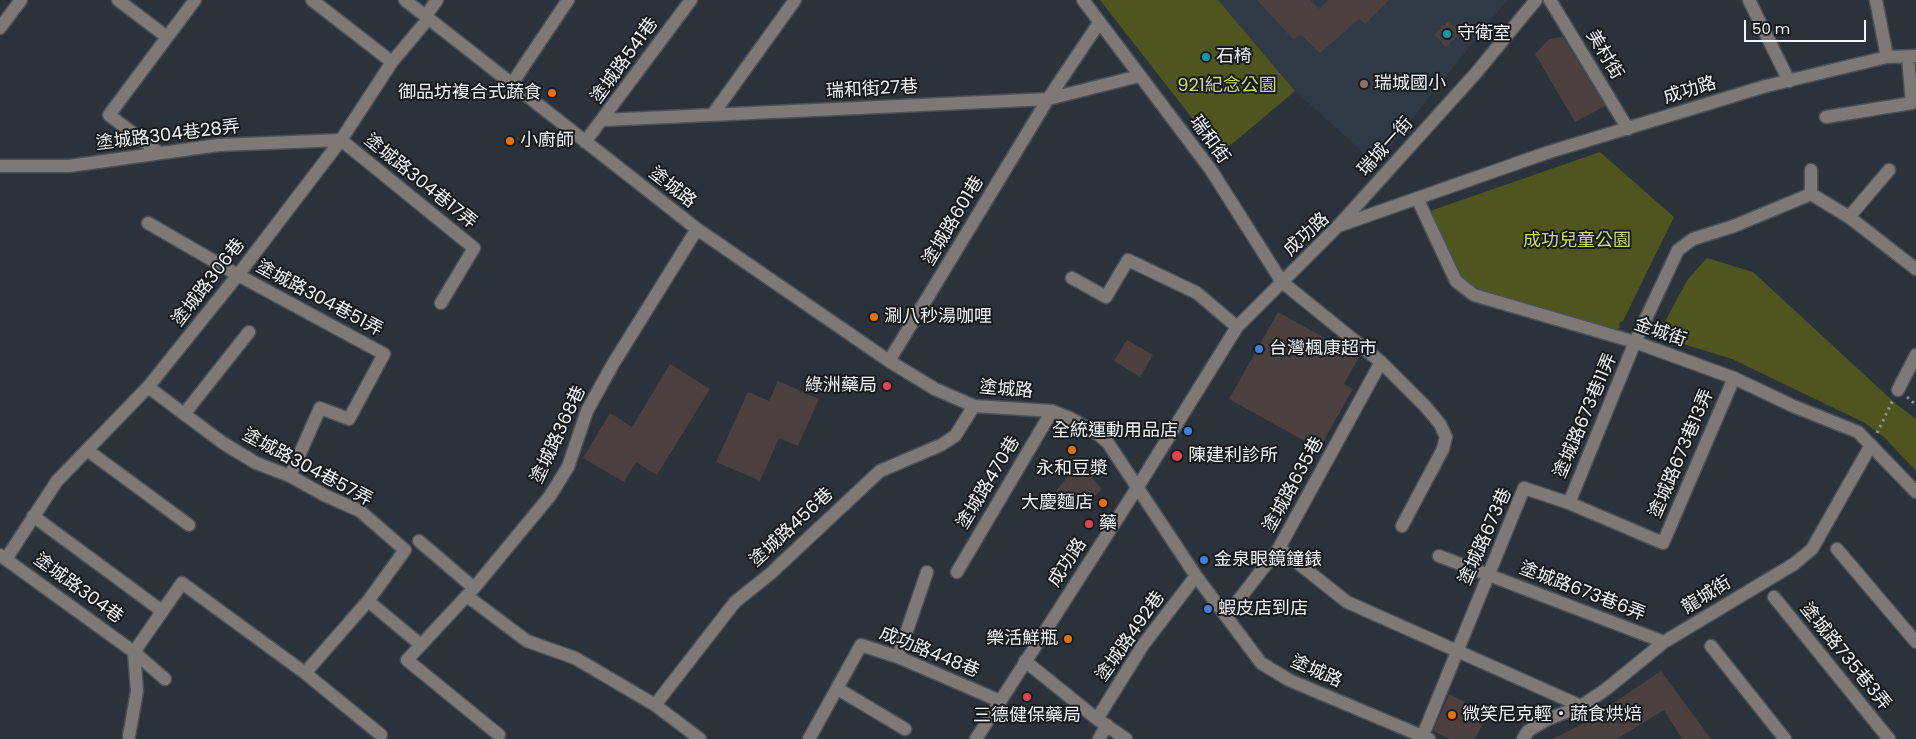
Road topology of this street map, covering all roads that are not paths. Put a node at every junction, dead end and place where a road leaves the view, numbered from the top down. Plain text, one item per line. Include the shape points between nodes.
1 (21, 0) edge
2 (118, 0) edge
3 (195, 0) edge
4 (312, 0) edge
5 (404, 0) edge
6 (437, 0) edge
7 (568, 0) edge
8 (691, 0) edge
9 (795, 0) edge
10 (1083, 0) edge
11 (1536, 0) edge
12 (1550, 0) edge
13 (1749, 0) edge
14 (1876, 0) edge
15 (426, 18) junction
16 (1099, 23) junction
17 (0, 28) edge
18 (167, 37) junction
19 (1912, 56) edge
20 (1886, 57) junction
21 (392, 62) junction
22 (1140, 76) junction
23 (1789, 81) junction
24 (511, 85) junction
25 (1048, 99) junction
26 (713, 114) junction
27 (1826, 117) dead end
28 (604, 120) junction
29 (1628, 128) junction
30 (341, 140) junction
31 (585, 142) junction
32 (158, 152) junction
33 (0, 166) edge
34 (1812, 170) dead end
35 (1889, 170) dead end
36 (1811, 194) junction
37 (1416, 198) junction
38 (1849, 217) junction
39 (148, 223) dead end
40 (1339, 225) junction
41 (697, 230) junction
42 (1916, 269) edge
43 (238, 275) junction
44 (1072, 278) dead end
45 (1282, 282) junction
46 (441, 303) dead end
47 (1236, 327) junction
48 (249, 332) dead end
49 (1635, 342) junction
50 (1916, 355) edge
51 (889, 361) junction
52 (1381, 362) junction
53 (1734, 378) junction
54 (148, 387) junction
55 (1898, 390) road end
56 (974, 406) junction
57 (1052, 412) junction
58 (184, 414) junction
59 (1872, 445) junction
60 (87, 450) junction
61 (290, 476) junction
62 (1137, 488) junction
63 (1916, 492) edge
64 (1568, 503) junction
65 (33, 516) junction
66 (189, 525) dead end
67 (1402, 526) dead end
68 (419, 541) dead end
69 (1663, 543) joint
70 (1279, 548) junction
71 (1837, 549) dead end
72 (1439, 556) dead end
73 (3, 557) edge
74 (927, 572) dead end
75 (957, 572) dead end
76 (1487, 574) junction
77 (1196, 576) junction
78 (470, 592) junction
79 (1774, 597) dead end
80 (368, 601) junction
81 (162, 611) junction
82 (1226, 616) junction
83 (1664, 642) junction
84 (1916, 642) edge
85 (421, 645) junction
86 (1711, 646) dead end
87 (134, 652) junction
88 (1457, 652) junction
89 (898, 657) junction
90 (1025, 661) junction
91 (305, 673) junction
92 (165, 679) dead end
93 (838, 689) junction
94 (1000, 701) junction
95 (656, 705) junction
96 (1581, 706) junction
97 (1102, 722) junction
98 (905, 729) dead end
99 (381, 735) dead end
100 (499, 735) dead end
101 (129, 736) dead end
102 (1426, 737) edge
103 (700, 739) edge
104 (809, 739) edge
105 (976, 739) edge
106 (1099, 739) edge
107 (1126, 739) edge
108 (1523, 739) edge
109 (1786, 739) edge
110 (1889, 739) edge

1 - 17 street
2 - 18 street
3 - 18 street
4 - 21 street
5 - 15 street, 塗城路
6 - 15 street, 塗城路306巷
7 - 24 street
8 - 28 street, 塗城路541巷
9 - 26 street
10 - 16 street, 瑞和街
11 - 40 street, 瑞城一街 via 1476,74
12 - 29 street, 美村街
13 - 23 street
14 - 20 street
15 - 21 street, 塗城路306巷
15 - 24 street, 塗城路
16 - 22 street, 瑞和街
16 - 25 street, 塗城路601巷
18 - 32 street via 109,115
19 - 20 street, 成功路
19 - 27 street via 1912,104
20 - 23 street, 成功路
21 - 30 street, 塗城路306巷
22 - 25 street, 瑞和街27巷
22 - 45 street, 瑞和街 via 1211,170
23 - 29 street, 成功路
24 - 31 street, 塗城路
25 - 26 street, 瑞和街27巷
25 - 51 street, 塗城路601巷
26 - 28 street, 瑞和街27巷
28 - 31 street, 塗城路541巷
29 - 37 street, 成功路
30 - 32 street, 塗城路304巷28弄 via 219,145
30 - 43 street, 塗城路306巷
30 - 46 street, 塗城路304巷17弄 via 474,248
31 - 41 street, 塗城路
32 - 33 street, 塗城路304巷28弄 via 69,166
34 - 36 street
35 - 38 street
36 - 38 street
36 - 49 street, 塗城路673巷11弄 via 1693,239 1678,250
37 - 40 street, 成功路
37 - 49 street, 金城街 via 1456,281 1474,295
38 - 42 street
39 - 43 street
40 - 45 street, 成功路
41 - 51 street, 塗城路
41 - 78 street, 塗城路368巷 via 587,410 568,467 550,496
43 - 54 street, 塗城路306巷
43 - 61 street, 塗城路304巷51弄 via 384,354 349,419 320,408
44 - 47 street via 1106,297 1128,260 1197,292
45 - 47 street, 成功路
45 - 52 street, 瑞和街
47 - 62 street, 成功路
48 - 58 street
49 - 53 street, 金城街
49 - 64 street, 塗城路673巷11弄
50 - 55 street
51 - 56 street, 塗城路 via 935,389
52 - 67 street, 瑞和街 via 1425,406 1446,436 1443,449
52 - 70 street, 塗城路635巷
53 - 59 street, 金城街 via 1858,432
53 - 69 street, 塗城路673巷13弄
54 - 58 street, 塗城路304巷57弄
54 - 60 street, 塗城路306巷
56 - 57 street, 塗城路
56 - 95 street, 塗城路456巷 via 955,436 880,471 770,574 734,602
57 - 62 street, 塗城路 via 1070,418 1108,443
57 - 75 street, 塗城路470巷
58 - 61 street, 塗城路304巷57弄 via 248,458
59 - 63 street, 金城街
59 - 83 street, 龍城街 via 1812,549 1794,564
60 - 65 street, 塗城路306巷 via 57,481
60 - 66 street
61 - 80 street, 塗城路304巷57弄 via 360,511 405,550
62 - 77 street, 塗城路
62 - 90 street, 成功路
64 - 69 street, 塗城路673巷
64 - 76 street, 塗城路673巷 via 1524,488
65 - 73 street, 塗城路306巷
65 - 81 street
68 - 78 street
70 - 82 street, 塗城路635巷
70 - 88 street via 1347,602
71 - 84 street
72 - 76 street, 塗城路673巷6弄
73 - 87 street, 塗城路304巷
74 - 89 street
76 - 83 street, 塗城路673巷6弄
76 - 88 street, 塗城路673巷
77 - 82 street, 塗城路
77 - 97 street, 塗城路492巷 via 1144,645
78 - 85 street, 塗城路368巷
78 - 95 street via 527,641 575,658
79 - 110 street, 塗城路735巷3弄
80 - 85 street
80 - 91 street, 塗城路304巷57弄
81 - 87 street
81 - 91 street via 182,583
82 - 102 street, 塗城路 via 1261,663 1289,680
83 - 96 street, 龍城街
85 - 100 street, 塗城路368巷 via 407,660
86 - 109 street
87 - 92 street, 塗城路304巷
87 - 101 street via 137,691
88 - 96 street
88 - 102 street, 塗城路673巷
89 - 93 street, 成功路448巷 via 861,645
89 - 94 street, 成功路448巷
90 - 94 street, 成功路
90 - 97 street
91 - 99 street
93 - 98 street
93 - 104 street, 成功路448巷
94 - 105 street, 成功路
95 - 103 street
96 - 108 street, 龍城街 via 1546,720 1528,731
97 - 106 street, 塗城路492巷
97 - 107 street

